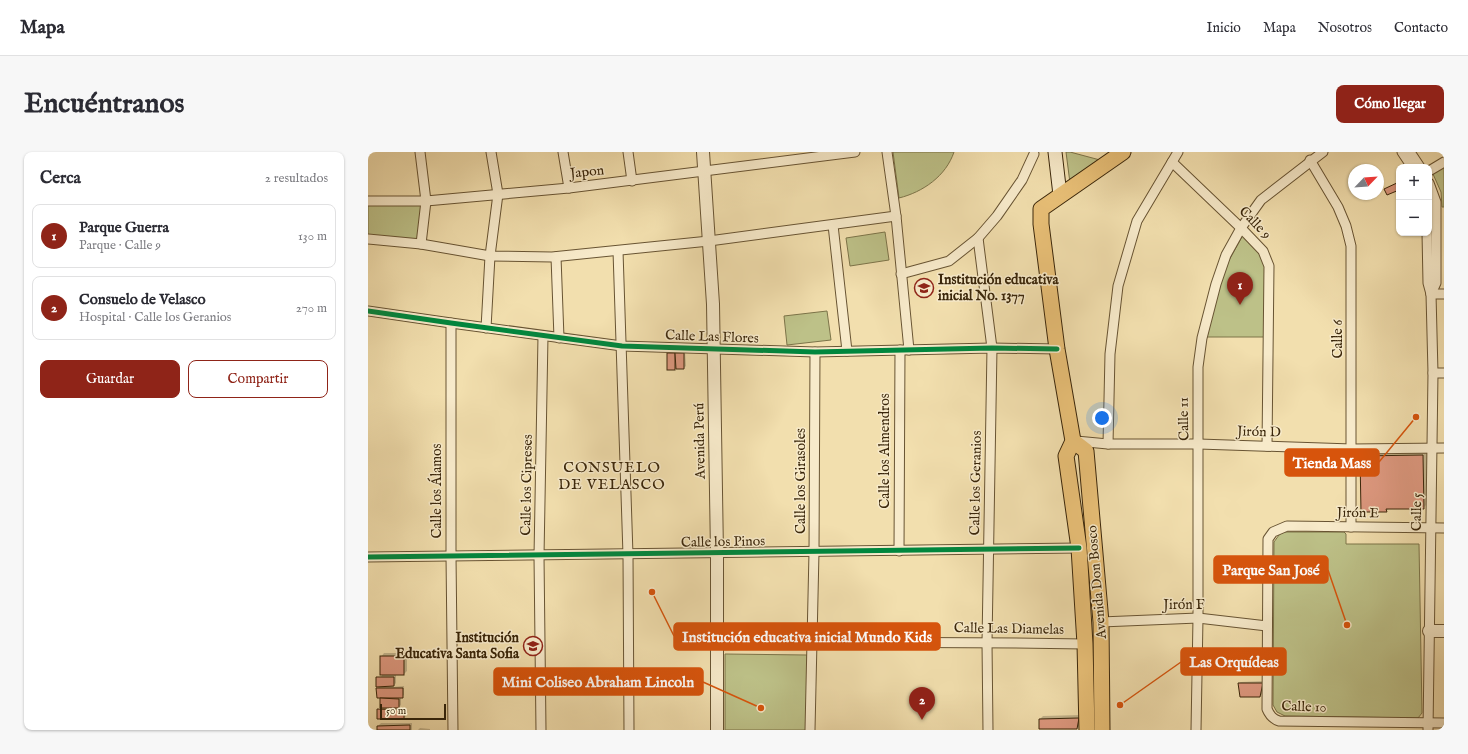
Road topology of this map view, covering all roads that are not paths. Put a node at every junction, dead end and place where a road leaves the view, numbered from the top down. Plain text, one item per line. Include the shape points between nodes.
1 (420, 152) edge
2 (491, 152) edge
3 (563, 152) edge
4 (628, 152) edge
5 (703, 152) edge
6 (855, 152) edge
7 (887, 152) edge
8 (1055, 152) edge
9 (1123, 152) edge
10 (1178, 152) edge
11 (1323, 152) edge
12 (1402, 152) edge
13 (1410, 152) edge
14 (820, 154) edge
15 (1034, 154) dead end
16 (1310, 160) junction
17 (1172, 162) junction
18 (1444, 162) edge
19 (1410, 164) edge
20 (1418, 164) edge
21 (1432, 169) edge
22 (705, 172) junction
23 (632, 181) junction
24 (569, 188) junction
25 (1432, 191) edge
26 (498, 194) junction
27 (1060, 195) junction
28 (426, 200) junction
29 (368, 201) edge
30 (896, 216) junction
31 (833, 225) junction
32 (1241, 228) junction
33 (1427, 236) edge
34 (978, 238) junction
35 (368, 239) edge
36 (709, 241) junction
37 (421, 244) junction
38 (618, 251) junction
39 (490, 256) junction
40 (556, 257) junction
41 (902, 274) junction
42 (1431, 294) junction
43 (1444, 294) edge
44 (368, 311) edge
45 (451, 323) junction
46 (486, 328) junction
47 (543, 336) junction
48 (559, 338) junction
49 (622, 346) junction
50 (992, 348) junction
51 (714, 349) junction
52 (1057, 349) junction
53 (904, 350) junction
54 (847, 351) junction
55 (815, 352) junction
56 (1433, 373) junction
57 (1444, 373) edge
58 (1073, 441) junction
59 (1108, 444) junction
60 (1198, 444) junction
61 (1267, 446) junction
62 (1432, 448) junction
63 (1444, 448) edge
64 (1352, 449) junction
65 (1352, 527) junction
66 (1431, 528) junction
67 (1444, 528) edge
68 (1273, 532) joint
69 (1079, 548) junction
70 (989, 550) junction
71 (899, 551) junction
72 (814, 552) junction
73 (716, 554) junction
74 (628, 555) junction
75 (450, 556) junction
76 (540, 556) junction
77 (368, 557) edge
78 (1198, 618) junction
79 (1100, 622) junction
80 (1444, 623) edge
81 (1267, 626) junction
82 (1430, 627) junction
83 (1444, 631) edge
84 (812, 642) junction
85 (987, 642) junction
86 (1085, 644) junction
87 (716, 645) junction
88 (1444, 723) edge
89 (1428, 726) edge
90 (453, 730) edge
91 (541, 730) edge
92 (629, 730) edge
93 (717, 730) edge
94 (810, 730) edge
95 (988, 730) edge
96 (1087, 730) edge
97 (1102, 730) edge
98 (1196, 730) edge

1 - 28 street
2 - 26 street
3 - 24 street
4 - 23 street
5 - 22 street, Avenida Perú
6 - 14 street, Japon
7 - 30 street, Calle los Almendros
8 - 27 main road
9 - 27 main road
10 - 17 street
11 - 16 street, Calle 11
12 - 19 street
13 - 20 street
14 - 22 street, Japon
15 - 34 street via 1022,180
16 - 32 street, Calle 11 via 1261,200
16 - 64 street, Calle 6 via 1338,207 1351,246
17 - 32 street, Calle 9
17 - 59 street via 1136,221 1118,286 1110,354
18 - 21 street
22 - 23 street, Japon
22 - 36 street, Avenida Perú
23 - 24 street, Japon
24 - 26 street, Japon
25 - 42 street, Calle 5 via 1436,202 1436,284
26 - 28 street, Japon
26 - 39 street
27 - 52 main road, Avenida Don Bosco via 1041,209
28 - 29 street, Japon
28 - 37 street
30 - 31 street
30 - 41 street, Calle los Almendros
31 - 36 street
31 - 54 street
32 - 60 street, Calle 11 via 1223,262 1202,338 1198,367
32 - 61 street, Calle 9 via 1263,251 1269,266
33 - 42 street, Calle 5 via 1428,282
34 - 41 street via 949,261
34 - 50 street, Calle los Geranios
35 - 37 street
36 - 38 street
36 - 51 street, Avenida Perú
37 - 39 street
38 - 40 street
38 - 49 street
39 - 40 street
39 - 46 street
40 - 48 street
41 - 53 street, Calle los Almendros
42 - 43 street
42 - 56 street, Calle 5
44 - 45 street, Calle Las Flores
45 - 46 street, Calle Las Flores
45 - 75 street, Calle los Álamos
46 - 47 street, Calle Las Flores
47 - 48 street, Calle Las Flores
47 - 76 street, Calle los Cipreses
48 - 49 street, Calle Las Flores
49 - 51 street, Calle Las Flores
49 - 74 street
50 - 52 street, Calle Las Flores
50 - 53 street, Calle Las Flores
50 - 70 street, Calle los Geranios
51 - 55 street, Calle Las Flores
51 - 73 street, Avenida Perú
52 - 58 main road, Avenida Don Bosco
53 - 54 street, Calle Las Flores
53 - 71 street, Calle los Almendros
54 - 55 street, Calle Las Flores
55 - 72 street, Calle los Girasoles
56 - 57 street
56 - 62 street, Calle 5
58 - 59 street, Jirón D
58 - 69 main road, Avenida Don Bosco via 1066,456
58 - 79 main road, Avenida Don Bosco via 1086,452
59 - 60 street, Jirón D
60 - 61 street, Jirón D
60 - 78 street, Calle 11
61 - 64 street, Jirón D
62 - 63 street, Jirón D
62 - 64 street, Jirón D
62 - 66 street, Calle 5
64 - 65 street, Calle 6
65 - 66 street, Jirón E
65 - 68 street, Jirón E via 1286,526
66 - 67 street, Jirón E
66 - 82 street, Calle 5
68 - 81 street, Calle 10 via 1268,539
69 - 70 street, Calle los Pinos
69 - 86 main road, Avenida Don Bosco
70 - 71 street, Calle los Pinos
70 - 85 street, Calle los Geranios
71 - 72 street, Calle los Pinos
72 - 73 street, Calle los Pinos
72 - 84 street, Calle los Girasoles
73 - 74 street, Calle los Pinos
73 - 87 street, Avenida Perú
74 - 76 street, Calle los Pinos
74 - 92 street
75 - 76 street, Calle los Pinos
75 - 77 street, Calle los Pinos
75 - 90 street, Calle los Álamos
76 - 91 street, Calle los Cipreses
78 - 79 street, Jirón F
78 - 81 street, Jirón F
78 - 98 street, Calle 11
79 - 97 main road, Avenida Don Bosco
80 - 82 street
81 - 89 street, Calle 10 via 1267,709 1274,720
82 - 83 street
82 - 89 street, Calle 5
84 - 85 street, Calle Las Diamelas
84 - 87 street, Calle Las Diamelas
84 - 94 street, Calle los Girasoles
85 - 86 street, Calle Las Diamelas
85 - 95 street, Calle los Geranios
86 - 96 main road, Avenida Don Bosco
87 - 93 street, Avenida Perú
88 - 89 street

